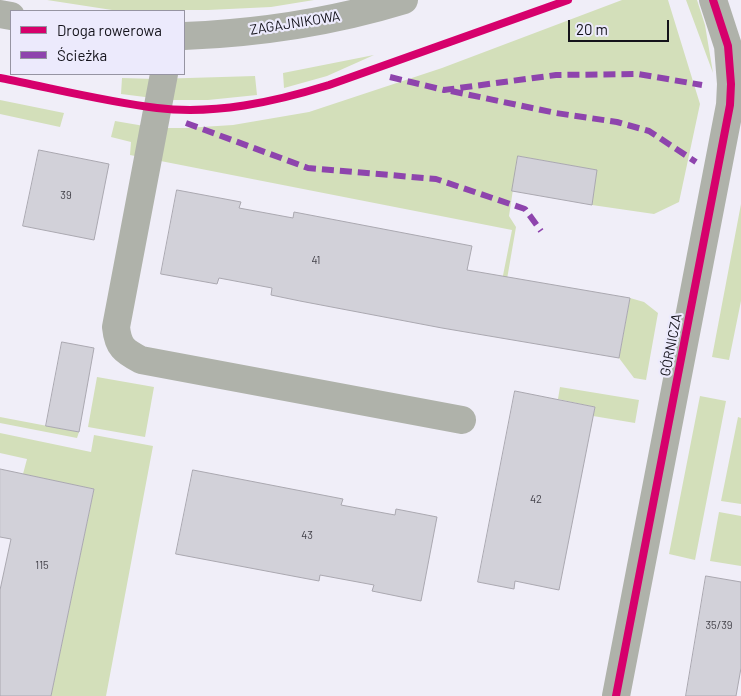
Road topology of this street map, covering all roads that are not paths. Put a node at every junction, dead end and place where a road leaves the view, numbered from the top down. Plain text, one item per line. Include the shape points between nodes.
1 (404, 0) edge
2 (713, 0) edge
3 (185, 36) edge
4 (164, 75) edge
5 (462, 420) dead end
6 (616, 696) edge

1 - 3 street, ZAGAJNIKOWA via 317,22
2 - 6 street, GÓRNICZA via 728,46 730,105
4 - 5 street via 116,327 117,341 126,352 148,362

